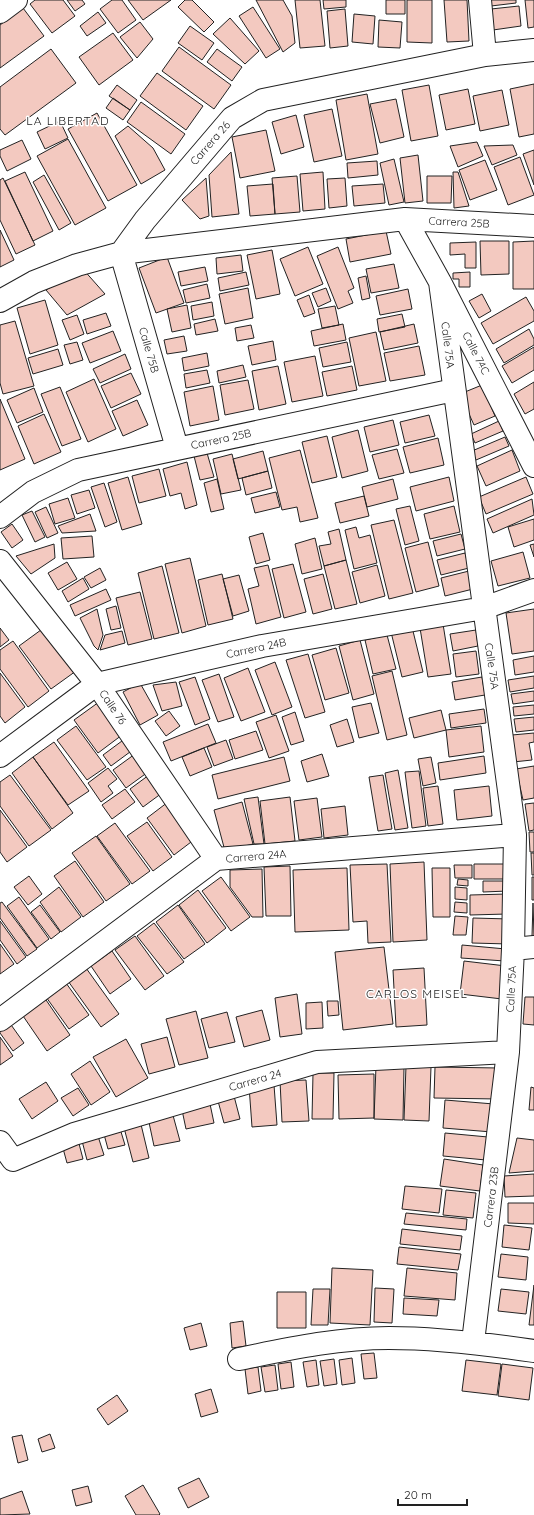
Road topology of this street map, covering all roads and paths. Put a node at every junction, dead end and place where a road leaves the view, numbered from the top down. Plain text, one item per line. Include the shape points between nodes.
1 (16, 0) edge
2 (480, 0) edge
3 (0, 12) edge
4 (534, 50) edge
5 (485, 55) junction
6 (405, 219) junction
7 (534, 226) edge
8 (121, 253) junction
9 (440, 282) junction
10 (0, 301) edge
11 (454, 390) junction
12 (178, 448) junction
13 (534, 466) edge
14 (0, 517) edge
15 (0, 561) edge
16 (534, 590) edge
17 (484, 608) junction
18 (97, 684) junction
19 (0, 756) edge
20 (515, 835) junction
21 (216, 859) junction
22 (524, 948) edge
23 (0, 1020) edge
24 (508, 1052) junction
25 (0, 1142) edge
26 (473, 1342) junction
27 (534, 1351) edge
28 (239, 1359) dead end

1 - 3 street
2 - 5 street
4 - 5 street, Carrera 26
5 - 8 street, Carrera 26 via 263,100 232,118 145,220
6 - 7 street, Carrera 25B
6 - 8 street, Carrera 25B
6 - 9 street, Calle 74C
8 - 10 street via 77,265 34,282
8 - 12 street, Calle 75B
9 - 11 street, Calle 75A
9 - 13 street, Calle 74C
11 - 12 street, Carrera 25B
11 - 17 street, Calle 75A
12 - 14 street, Carrera 25B via 78,470 33,492
15 - 18 street, Calle 76
16 - 17 street, Carrera 24B
17 - 18 street, Carrera 24B via 262,646
17 - 20 street, Calle 75A
18 - 19 street, Carrera 24B
18 - 21 street, Calle 76
20 - 21 street, Carrera 24A
20 - 22 street, Calle 75A
21 - 23 street, Carrera 24A
22 - 24 street, Calle 75A
24 - 25 street, Carrera 24 via 317,1062 74,1134 12,1160
24 - 26 street, Carrera 23B
26 - 27 street
26 - 28 street via 388,1338 340,1341

